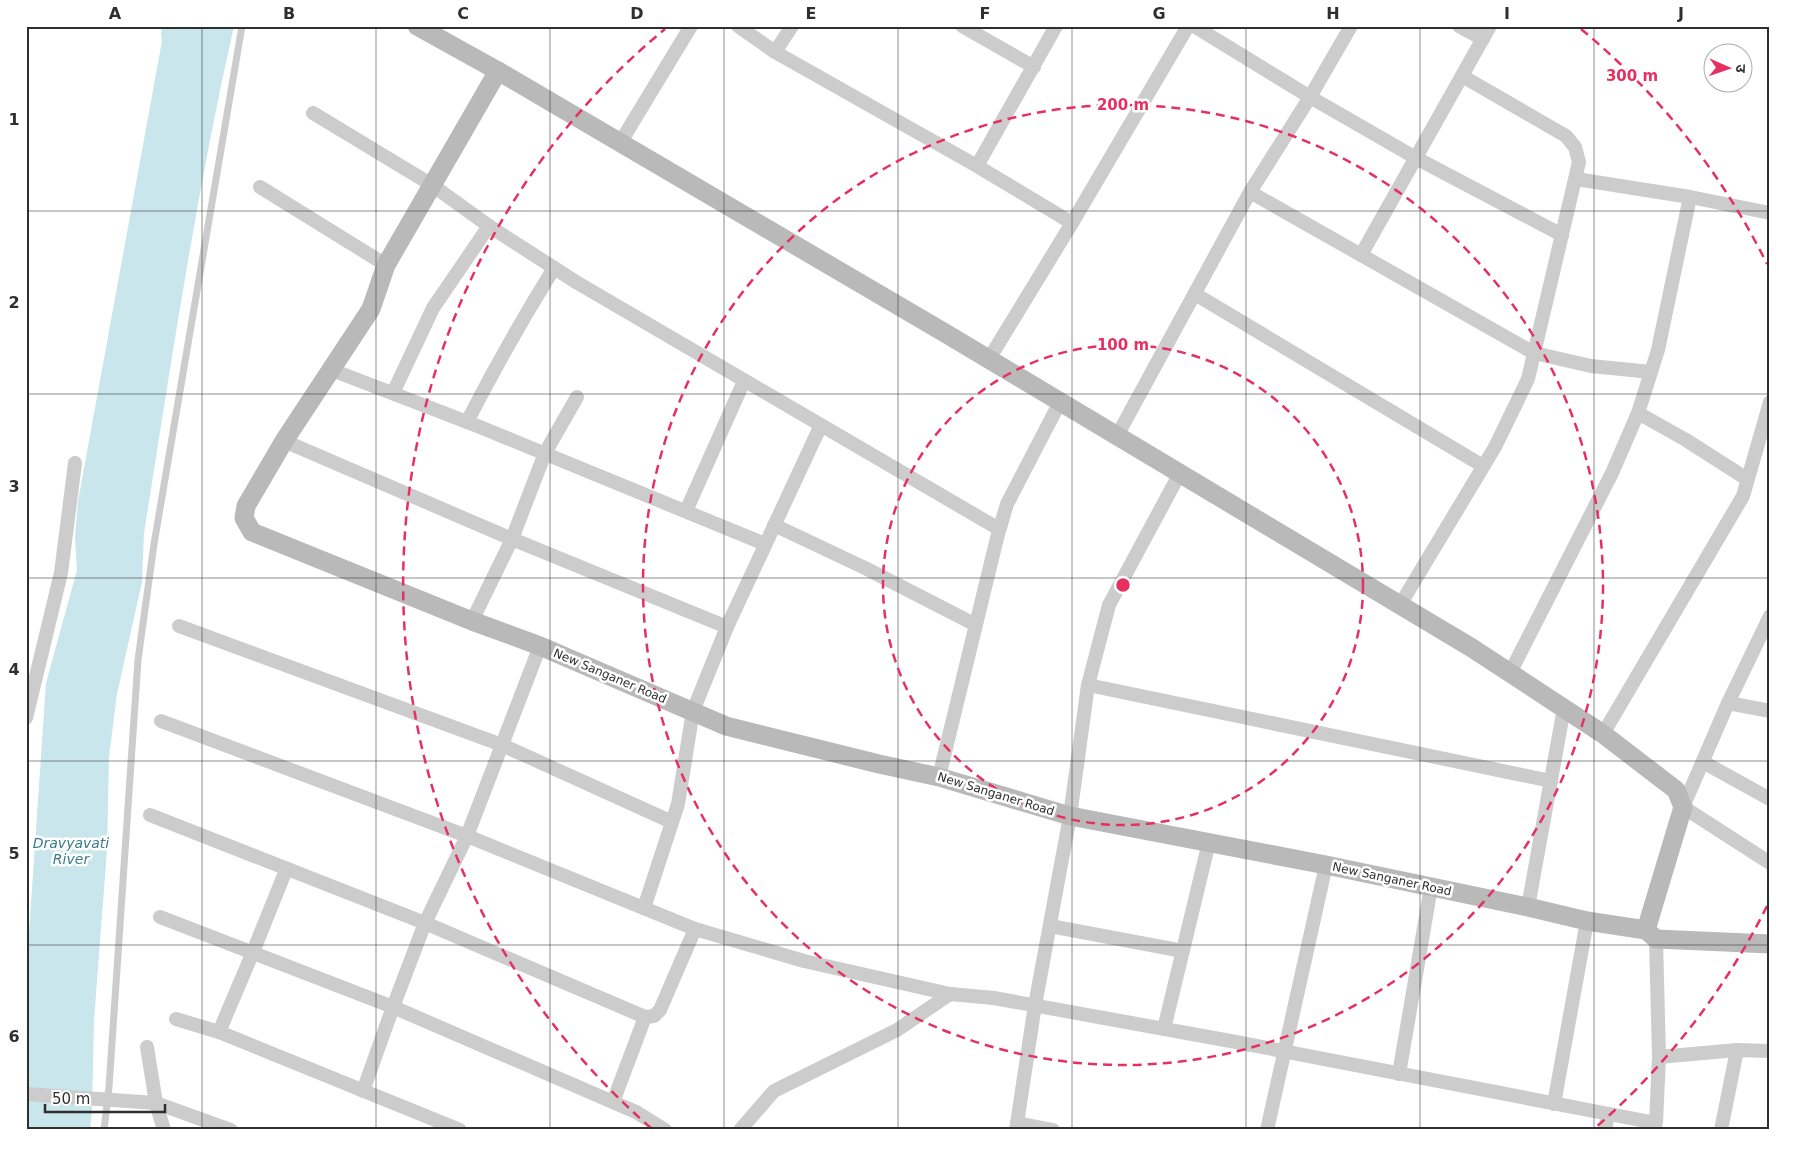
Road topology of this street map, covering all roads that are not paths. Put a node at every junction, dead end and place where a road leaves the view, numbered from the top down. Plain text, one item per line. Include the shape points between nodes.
1 (242, 26) edge
2 (417, 26) edge
3 (691, 26) edge
4 (738, 26) edge
5 (792, 26) edge
6 (962, 26) edge
7 (1056, 26) edge
8 (1188, 26) edge
9 (1194, 26) edge
10 (1351, 26) edge
11 (1459, 26) edge
12 (1490, 26) edge
13 (1483, 39) junction
14 (775, 52) junction
15 (1034, 67) junction
16 (498, 71) junction
17 (1462, 76) junction
18 (1310, 98) junction
19 (313, 113) dead end
20 (620, 144) junction
21 (1416, 158) junction
22 (977, 166) junction
23 (1576, 178) junction
24 (432, 185) junction
25 (260, 187) dead end
26 (1250, 192) junction
27 (1690, 197) junction
28 (1770, 213) edge
29 (1072, 223) junction
30 (489, 226) junction
31 (1562, 235) junction
32 (1361, 255) junction
33 (386, 265) junction
34 (554, 268) junction
35 (1195, 294) junction
36 (1534, 353) junction
37 (989, 359) junction
38 (332, 370) junction
39 (1651, 372) junction
40 (744, 381) junction
41 (393, 393) junction
42 (576, 397) dead end
43 (1060, 402) junction
44 (1770, 402) edge
45 (1638, 413) junction
46 (467, 422) junction
47 (821, 425) junction
48 (1116, 436) junction
49 (284, 441) junction
50 (545, 453) junction
51 (75, 462) dead end
52 (1483, 466) junction
53 (1180, 473) junction
54 (1747, 479) junction
55 (686, 511) junction
56 (774, 525) junction
57 (999, 529) junction
58 (512, 539) junction
59 (765, 544) junction
60 (1400, 605) junction
61 (1769, 621) edge
62 (472, 622) junction
63 (976, 625) junction
64 (178, 626) dead end
65 (727, 627) junction
66 (540, 646) junction
67 (1510, 673) junction
68 (1088, 685) junction
69 (1728, 704) junction
70 (1564, 708) junction
71 (1770, 710) edge
72 (694, 712) junction
73 (26, 718) edge
74 (161, 721) dead end
75 (1603, 734) junction
76 (502, 745) junction
77 (1703, 762) junction
78 (939, 777) junction
79 (1551, 780) junction
80 (1770, 799) edge
81 (1683, 807) junction
82 (150, 815) dead end
83 (1070, 816) junction
84 (672, 822) junction
85 (467, 836) junction
86 (1209, 842) junction
87 (1770, 863) edge
88 (1326, 865) junction
89 (286, 870) junction
90 (1431, 887) junction
91 (1528, 907) junction
92 (644, 908) junction
93 (160, 917) dead end
94 (1588, 921) junction
95 (425, 924) junction
96 (1050, 926) junction
97 (695, 929) junction
98 (1651, 935) junction
99 (1770, 944) edge
100 (1183, 951) junction
101 (253, 952) junction
102 (950, 994) junction
103 (1035, 1005) junction
104 (393, 1007) junction
105 (645, 1017) junction
106 (176, 1019) dead end
107 (1164, 1029) junction
108 (219, 1032) junction
109 (147, 1047) dead end
110 (1737, 1050) junction
111 (1284, 1051) junction
112 (1770, 1051) edge
113 (1659, 1056) junction
114 (1399, 1074) junction
115 (363, 1091) junction
116 (26, 1094) edge
117 (613, 1102) junction
118 (156, 1103) junction
119 (1554, 1104) junction
120 (1608, 1114) junction
121 (1016, 1126) edge
122 (104, 1130) edge
123 (164, 1130) edge
124 (231, 1130) edge
125 (460, 1130) edge
126 (665, 1130) edge
127 (740, 1130) edge
128 (1053, 1130) edge
129 (1267, 1130) edge
130 (1605, 1130) edge
131 (1721, 1130) edge

1 - 122 lane via 154,544 138,660
2 - 16 street
3 - 20 street
4 - 14 street
5 - 14 street
6 - 15 street
7 - 15 street
8 - 29 street
9 - 18 street
10 - 18 street
11 - 13 street
12 - 13 street
13 - 17 street
14 - 22 street
15 - 22 street
16 - 20 street
16 - 24 street
17 - 21 street
17 - 23 street via 1566,136 1575,147 1579,162
18 - 21 street
18 - 26 street
19 - 24 street
20 - 37 street
21 - 31 street
21 - 32 street
22 - 29 street
23 - 27 street
23 - 31 street
24 - 30 street
24 - 33 street
25 - 33 street
26 - 32 street
26 - 35 street
27 - 28 street
27 - 39 street
29 - 37 street
30 - 34 street
30 - 41 street via 433,308
31 - 36 street
32 - 36 street
33 - 38 street via 371,309
34 - 40 street
34 - 46 street via 492,371
35 - 48 street
35 - 52 street
36 - 39 street via 1591,366
36 - 52 street via 1528,379
37 - 43 street
38 - 41 street
38 - 49 street
39 - 45 street
40 - 47 street
40 - 55 street
41 - 46 street
42 - 50 street
43 - 48 street
43 - 57 street via 1007,504
44 - 54 street
45 - 54 street
45 - 67 street via 1612,473
46 - 50 street
47 - 56 street
47 - 57 street
48 - 53 street
49 - 58 street
49 - 62 street, New Sanganer Road via 246,506 244,518 252,532
50 - 55 street
50 - 58 street
51 - 73 street via 61,573
52 - 60 street
53 - 60 street
53 - 68 street via 1109,605
54 - 75 street via 1742,496
55 - 59 street
56 - 59 street
56 - 63 street
57 - 63 street
58 - 62 street
58 - 65 street
59 - 65 street
60 - 67 street
61 - 69 street
62 - 66 street, New Sanganer Road
63 - 78 street
64 - 76 street
65 - 72 street
66 - 72 street, New Sanganer Road
66 - 76 street
67 - 70 street
68 - 79 street
68 - 83 street
69 - 71 street
69 - 77 street
70 - 75 street
70 - 79 street
72 - 78 street, New Sanganer Road via 726,726
72 - 84 street
74 - 85 street
75 - 81 street via 1676,790
76 - 84 street
76 - 85 street
77 - 80 street
77 - 81 street
78 - 83 street, New Sanganer Road
79 - 91 street
81 - 87 street
81 - 98 street
82 - 89 street
83 - 86 street, New Sanganer Road
83 - 96 street
84 - 92 street
85 - 92 street
85 - 95 street
86 - 88 street, New Sanganer Road
86 - 100 street
88 - 90 street, New Sanganer Road
88 - 111 street
89 - 95 street
89 - 101 street
90 - 91 street, New Sanganer Road
90 - 114 street
91 - 94 street, New Sanganer Road
92 - 97 street
93 - 101 street
94 - 98 street, New Sanganer Road
94 - 119 street
95 - 104 street
95 - 105 street
96 - 100 street
96 - 103 street
97 - 102 street via 804,961
97 - 105 street via 660,1010 654,1016
98 - 99 street, New Sanganer Road
98 - 113 street
100 - 107 street
101 - 104 street
101 - 108 street
102 - 103 street
102 - 127 street via 896,1030 774,1090
103 - 107 street
103 - 121 street
104 - 115 street
104 - 117 street
105 - 117 street
106 - 108 street
107 - 111 street
108 - 115 street
109 - 118 street
110 - 112 street
110 - 113 street
110 - 131 street
111 - 114 street
111 - 129 street
113 - 120 street via 1656,1124
114 - 119 street
115 - 125 street
116 - 118 street
117 - 126 street
118 - 123 street
118 - 124 street
119 - 120 street
120 - 130 street
121 - 128 street

